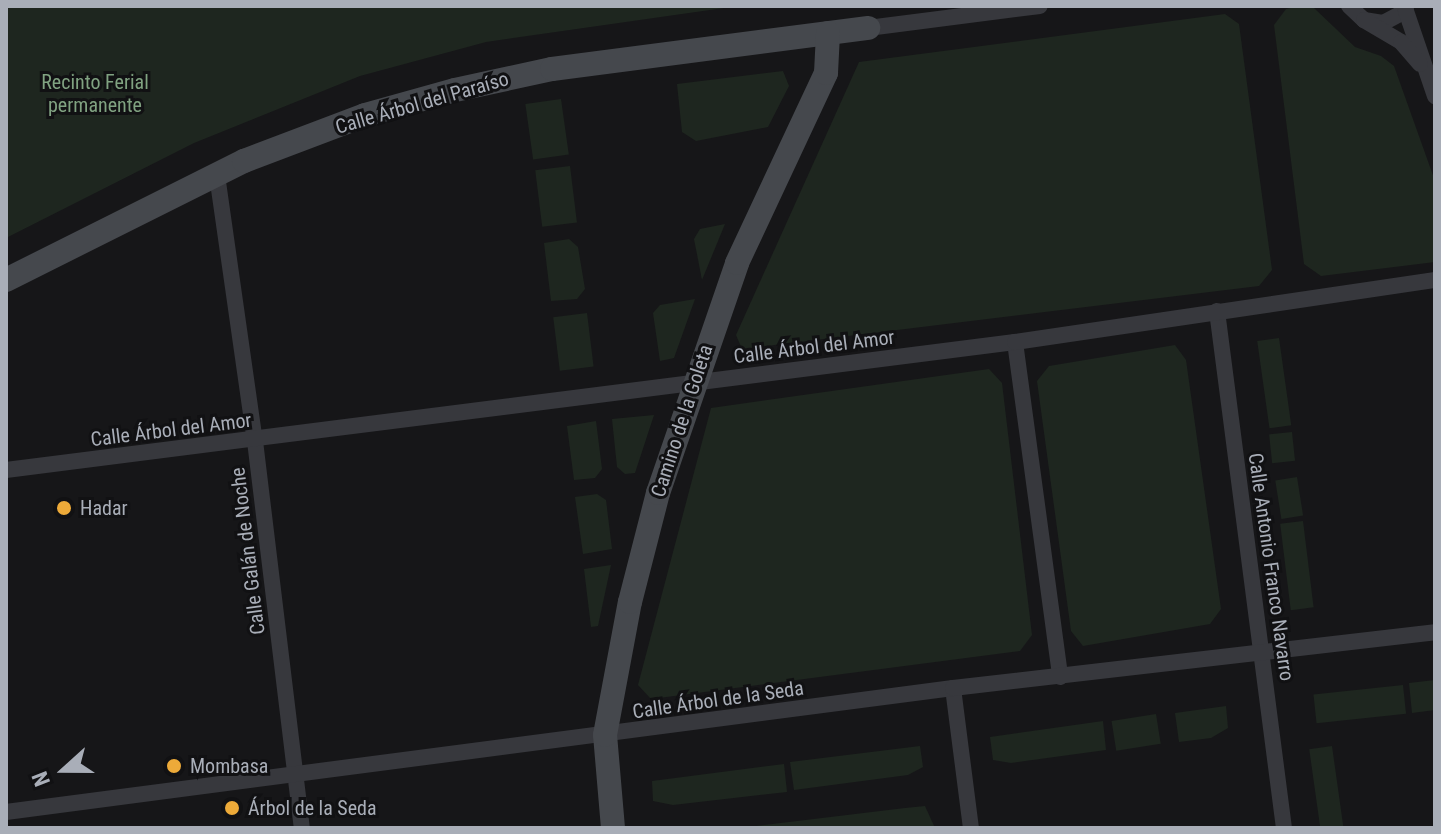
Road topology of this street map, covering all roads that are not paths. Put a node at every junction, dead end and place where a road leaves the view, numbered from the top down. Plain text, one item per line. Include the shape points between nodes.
1 (1040, 6) edge
2 (1349, 6) edge
3 (1406, 9) edge
4 (1364, 20) junction
5 (868, 28) joint
6 (828, 33) junction
7 (1428, 75) junction
8 (1435, 96) edge
9 (217, 175) junction
10 (6, 280) edge
11 (1435, 280) edge
12 (1217, 311) junction
13 (1015, 342) junction
14 (694, 383) junction
15 (255, 441) junction
16 (6, 470) edge
17 (1435, 632) edge
18 (1262, 653) junction
19 (1060, 677) junction
20 (953, 688) junction
21 (605, 735) junction
22 (296, 776) junction
23 (6, 812) edge
24 (302, 828) edge
25 (613, 828) edge
26 (971, 828) edge
27 (1284, 828) edge

1 - 5 street
2 - 4 street
3 - 4 street via 1383,23
3 - 7 street
4 - 7 street via 1401,42
5 - 6 street, Calle Árbol del Paraíso
6 - 9 street, Calle Árbol del Paraíso via 552,69 470,86 365,115
6 - 14 street, Camino de la Goleta via 826,73 743,249
7 - 8 street
9 - 10 street, Calle Árbol del Paraíso
9 - 15 street, Calle Galán de Noche
11 - 12 street, Calle Árbol del Amor
12 - 13 street, Calle Árbol del Amor
12 - 18 street, Calle Antonio Franco Navarro
13 - 14 street, Calle Árbol del Amor
13 - 19 street
14 - 15 street, Calle Árbol del Amor
14 - 21 street, Camino de la Goleta via 630,602
15 - 16 street, Calle Árbol del Amor
15 - 22 street, Calle Galán de Noche
17 - 18 street, Calle Árbol de la Seda
18 - 19 street, Calle Árbol de la Seda
18 - 27 street, Calle Antonio Franco Navarro
19 - 20 street, Calle Árbol de la Seda
20 - 21 street, Calle Árbol de la Seda
20 - 26 street
21 - 22 street, Calle Árbol de la Seda
21 - 25 street, Camino de la Goleta
22 - 23 street, Calle Árbol de la Seda
22 - 24 street, Calle Galán de Noche

